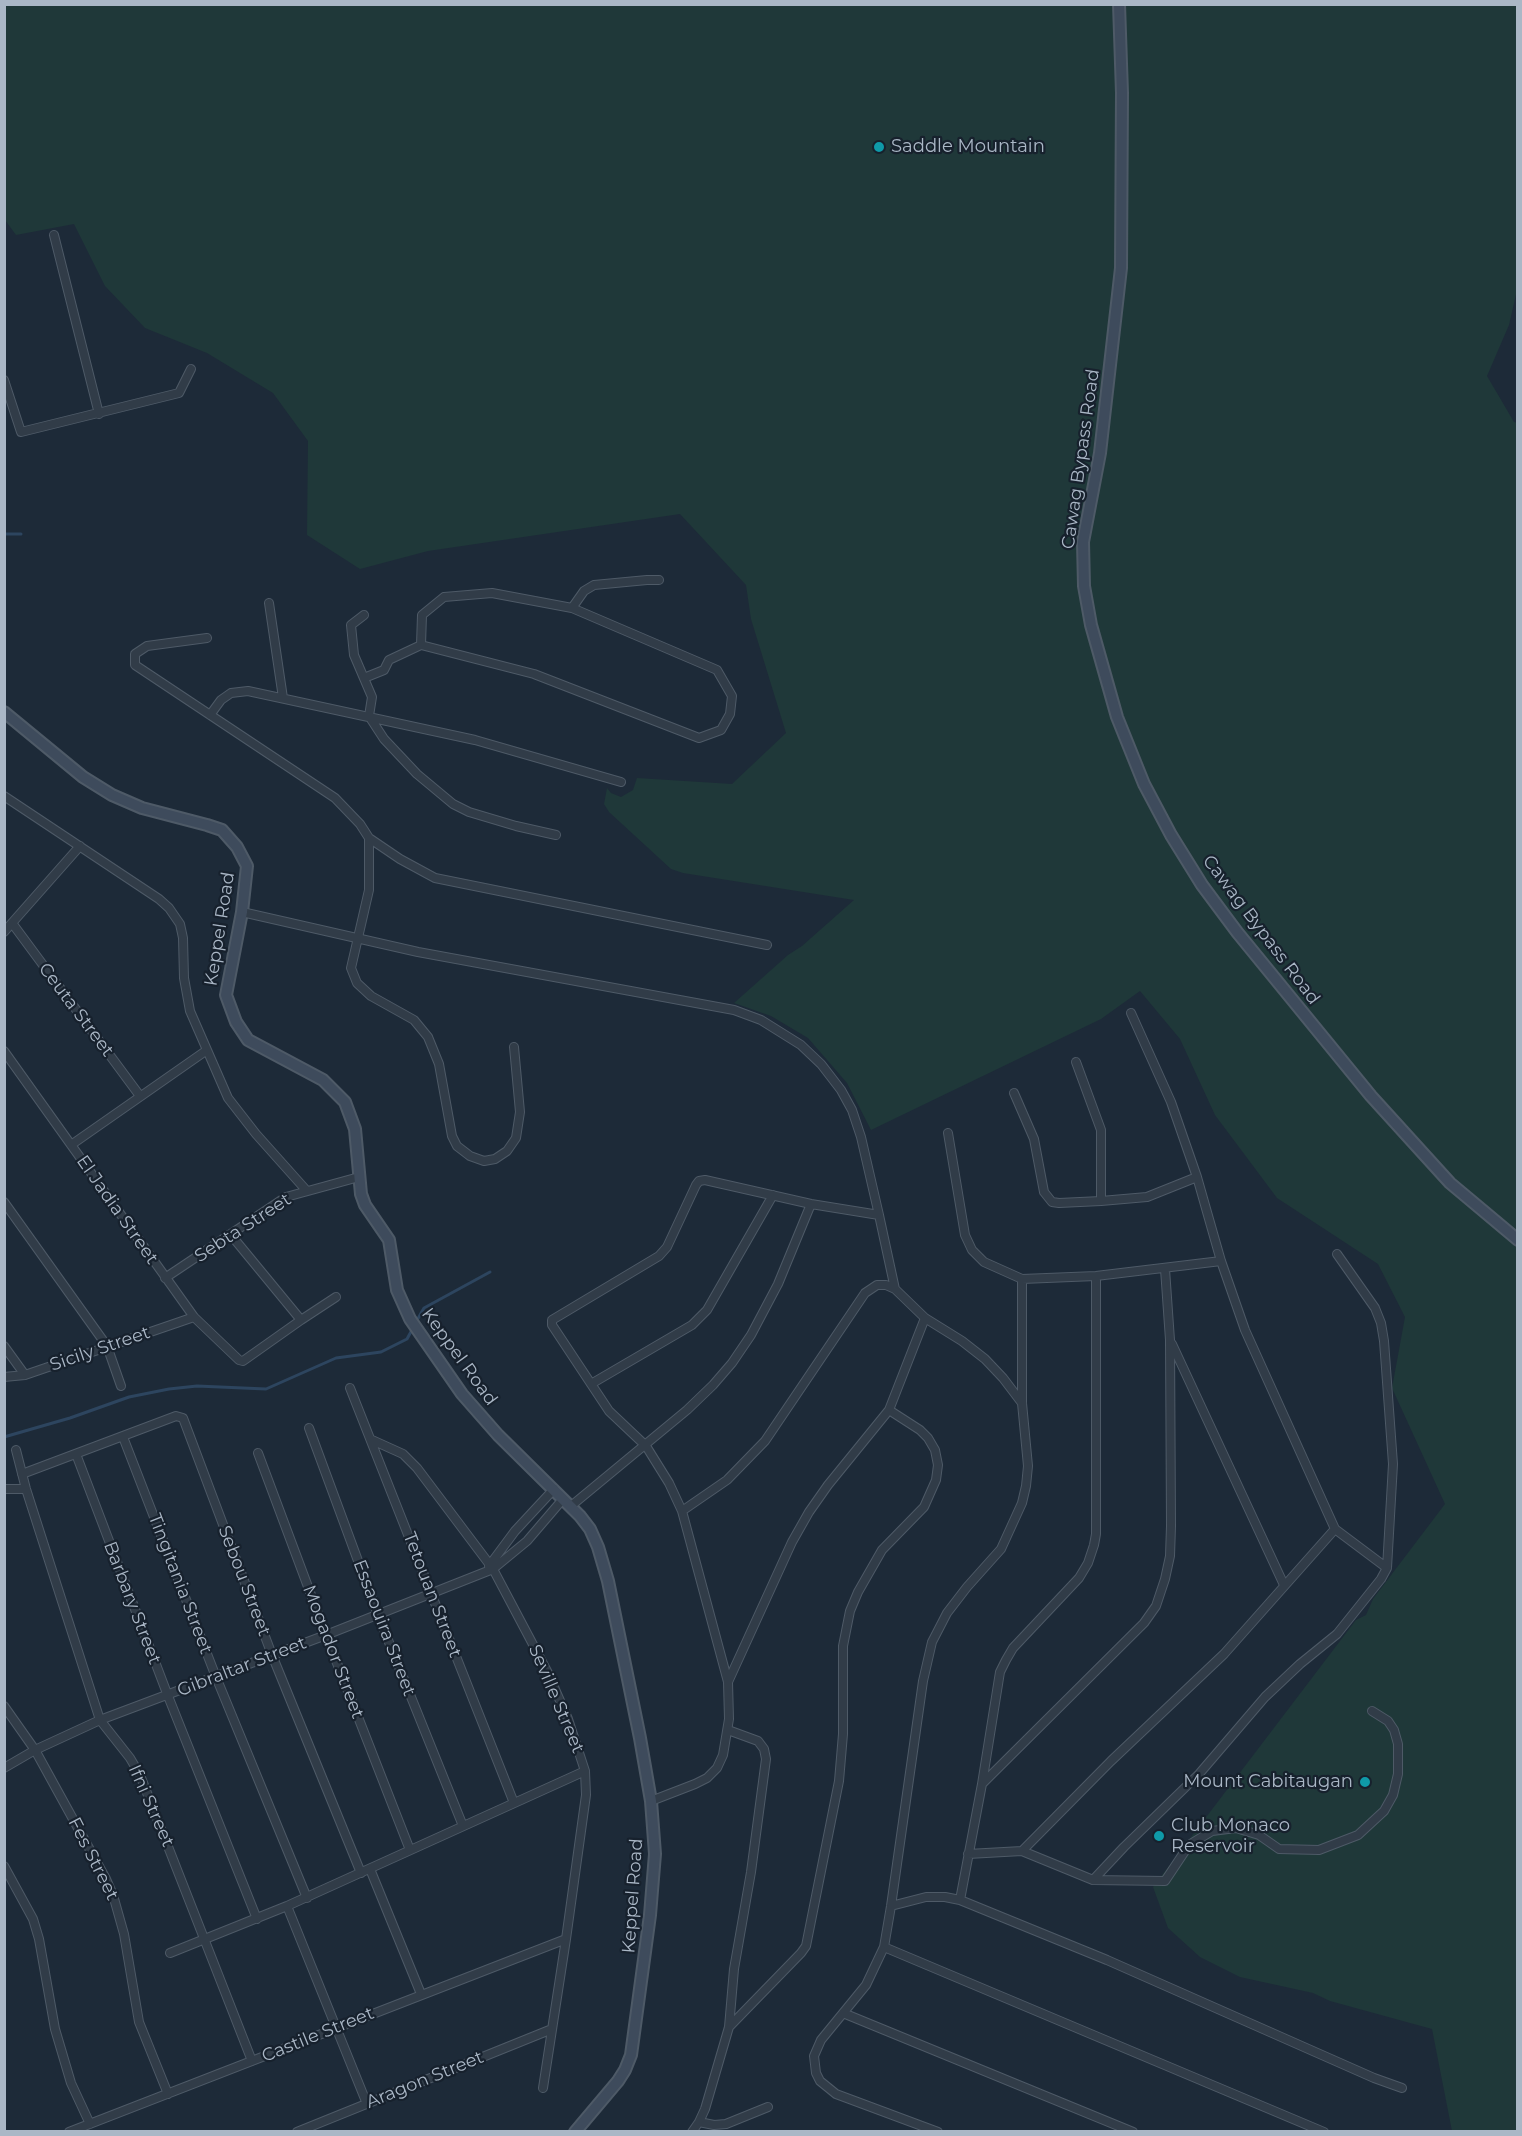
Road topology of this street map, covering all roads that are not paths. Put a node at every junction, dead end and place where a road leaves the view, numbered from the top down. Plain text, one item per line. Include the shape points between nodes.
1 (1119, 4) edge
2 (54, 235) dead end
3 (191, 369) dead end
4 (4, 380) edge
5 (99, 414) junction
6 (659, 580) dead end
7 (268, 603) dead end
8 (572, 608) junction
9 (364, 615) dead end
10 (207, 638) dead end
11 (421, 645) junction
12 (364, 678) junction
13 (283, 698) junction
14 (4, 712) edge
15 (210, 715) junction
16 (369, 716) junction
17 (621, 782) dead end
18 (4, 795) edge
19 (556, 835) dead end
20 (369, 838) junction
21 (80, 846) junction
22 (242, 912) junction
23 (12, 923) junction
24 (4, 932) edge
25 (358, 937) junction
26 (767, 945) dead end
27 (1131, 1013) dead end
28 (514, 1047) dead end
29 (207, 1050) junction
30 (4, 1051) edge
31 (1076, 1062) dead end
32 (1014, 1094) dead end
33 (140, 1096) junction
34 (948, 1133) dead end
35 (71, 1145) junction
36 (359, 1177) junction
37 (1197, 1177) junction
38 (306, 1190) junction
39 (773, 1195) junction
40 (1101, 1201) junction
41 (4, 1202) edge
42 (811, 1204) junction
43 (879, 1215) junction
44 (231, 1234) junction
45 (1518, 1240) edge
46 (1337, 1254) dead end
47 (1221, 1261) junction
48 (1165, 1269) junction
49 (1096, 1276) junction
50 (165, 1278) junction
51 (1022, 1279) junction
52 (895, 1289) junction
53 (336, 1297) dead end
54 (194, 1317) junction
55 (926, 1318) junction
56 (301, 1320) junction
57 (1170, 1340) junction
58 (4, 1346) edge
59 (106, 1346) junction
60 (25, 1375) junction
61 (4, 1377) edge
62 (591, 1384) junction
63 (121, 1386) dead end
64 (350, 1388) dead end
65 (1022, 1403) junction
66 (889, 1410) junction
67 (309, 1428) dead end
68 (123, 1437) junction
69 (372, 1440) junction
70 (646, 1446) junction
71 (16, 1450) dead end
72 (258, 1453) dead end
73 (76, 1454) junction
74 (22, 1474) junction
75 (4, 1489) edge
76 (26, 1489) junction
77 (554, 1489) junction
78 (567, 1503) junction
79 (682, 1511) junction
80 (1335, 1529) junction
81 (492, 1567) junction
82 (1387, 1568) junction
83 (1284, 1585) junction
84 (432, 1594) junction
85 (378, 1615) junction
86 (326, 1635) junction
87 (272, 1655) junction
88 (216, 1677) junction
89 (728, 1682) junction
90 (168, 1695) junction
91 (4, 1706) edge
92 (1372, 1711) dead end
93 (100, 1720) junction
94 (728, 1730) junction
95 (35, 1750) junction
96 (4, 1768) edge
97 (585, 1771) junction
98 (982, 1784) junction
99 (651, 1801) junction
100 (514, 1803) junction
101 (463, 1826) junction
102 (410, 1850) junction
103 (1022, 1851) junction
104 (968, 1854) junction
105 (4, 1866) edge
106 (370, 1869) junction
107 (361, 1873) junction
108 (1094, 1880) junction
109 (307, 1898) junction
110 (960, 1900) junction
111 (287, 1906) junction
112 (891, 1906) junction
113 (257, 1919) junction
114 (566, 1939) junction
115 (206, 1940) junction
116 (884, 1947) junction
117 (171, 1953) dead end
118 (421, 1994) junction
119 (843, 2013) junction
120 (729, 2027) junction
121 (335, 2028) junction
122 (552, 2029) junction
123 (252, 2061) junction
124 (543, 2088) dead end
125 (1402, 2088) dead end
126 (168, 2094) junction
127 (367, 2104) junction
128 (768, 2107) dead end
129 (699, 2122) junction
130 (90, 2124) junction
131 (69, 2132) edge
132 (297, 2132) edge
133 (575, 2132) edge
134 (692, 2132) edge
135 (938, 2132) edge
136 (1133, 2132) edge
137 (1324, 2132) edge

1 - 45 street, Cawag Bypass Road via 1121,268 1101,453 1083,542 1084,586 1091,625 1117,717 1144,784 1171,835 1237,932 1371,1096 1450,1184
2 - 5 street
3 - 5 street via 179,393
4 - 5 street via 21,432
6 - 8 street via 594,585 584,591
7 - 13 street
8 - 11 street via 492,593 444,597 422,615
8 - 11 street via 717,669 732,696 730,714 721,730 699,738 534,674
9 - 12 street via 351,625 354,654
10 - 15 street via 147,646 135,654 135,665
11 - 12 street via 389,660 384,670
12 - 16 street via 372,697
13 - 15 street via 248,691 231,693
13 - 16 street
14 - 22 street, Keppel Road via 83,777 112,795 142,808 222,830 247,866
15 - 20 street via 335,798
16 - 17 street via 475,740
16 - 19 street via 384,739 417,774 453,804 469,812
18 - 21 street
20 - 25 street via 369,890
20 - 26 street via 435,878
21 - 23 street
21 - 29 street via 159,898 180,924 190,1011
22 - 25 street
22 - 36 street, Keppel Road via 226,995 236,1022 248,1040 323,1080 339,1095 353,1120
23 - 24 street
23 - 33 street, Ceuta Street
25 - 28 street via 351,968 357,983 371,996 414,1020 428,1037 439,1064 452,1136 462,1152 478,1159 500,1156 516,1138 520,1112
25 - 43 street via 418,952 734,1010 761,1020 801,1045 841,1090 861,1137
27 - 37 street via 1172,1102
29 - 33 street
29 - 38 street via 228,1098
30 - 35 street, El Jadia Street
31 - 40 street via 1101,1130
32 - 40 street via 1034,1139 1041,1185 1047,1197 1059,1203
33 - 35 street
34 - 51 street via 964,1235 984,1262
35 - 50 street, El Jadia Street
36 - 38 street, Sebta Street
36 - 77 street, Keppel Road via 366,1205 389,1240 397,1290 418,1332 462,1394
37 - 40 street via 1147,1197
37 - 47 street
38 - 44 street, Sebta Street via 286,1197
39 - 42 street
39 - 62 street via 707,1310 692,1324
39 - 62 street via 699,1181 664,1251 552,1320 552,1326
41 - 59 street
42 - 43 street
42 - 70 street via 778,1284 751,1335 713,1385
43 - 52 street
44 - 50 street, Sebta Street
44 - 56 street
46 - 82 street via 1375,1308 1384,1341 1394,1464
47 - 48 street
47 - 80 street via 1258,1362
48 - 49 street
48 - 57 street
49 - 51 street
49 - 98 street via 1094,1545 1079,1578 1013,1648 1000,1672
50 - 54 street, El Jadia Street
51 - 65 street
52 - 55 street
52 - 79 street via 878,1286 865,1293 765,1441 727,1480
53 - 56 street
54 - 56 street, El Jadia Street via 239,1360 248,1359
54 - 59 street, Sicily Street
55 - 65 street via 985,1359
55 - 66 street
57 - 83 street
57 - 98 street via 1170,1556 1156,1606 1144,1623
58 - 60 street
59 - 60 street, Sicily Street
59 - 63 street
60 - 61 street, Sicily Street
62 - 70 street via 609,1411
64 - 69 street, Tetouan Street
65 - 112 street via 1028,1466 1017,1517 994,1559 947,1613 927,1661
66 - 89 street via 809,1512
66 - 120 street via 928,1438 938,1465 936,1480 924,1507 882,1550 850,1611 843,1646 839,1780 806,1946
67 - 85 street, Essaouira Street
68 - 73 street
68 - 87 street, Sebou Street via 176,1416 184,1420
68 - 88 street, Tingitania Street
69 - 81 street, Seville Street via 403,1454 417,1468
69 - 84 street, Tetouan Street
70 - 78 street
70 - 79 street
71 - 74 street, Ifni Street
72 - 86 street, Mogador Street
73 - 74 street
73 - 90 street, Barbary Street
74 - 76 street, Ifni Street
75 - 76 street
76 - 93 street, Ifni Street
77 - 78 street, Keppel Road
77 - 81 street via 515,1531
78 - 81 street
78 - 99 street, Keppel Road via 590,1529 604,1565
79 - 89 street
80 - 82 street
80 - 83 street
81 - 84 street, Gibraltar Street
81 - 97 street, Seville Street via 547,1671
82 - 108 street via 1337,1634 1265,1697 1199,1774
83 - 103 street via 1224,1654
84 - 85 street, Gibraltar Street
84 - 100 street, Tetouan Street
85 - 86 street, Gibraltar Street
85 - 101 street, Essaouira Street
86 - 87 street, Gibraltar Street
86 - 102 street, Mogador Street
87 - 88 street, Gibraltar Street
87 - 107 street, Sebou Street
88 - 90 street, Gibraltar Street
88 - 109 street, Tingitania Street
89 - 94 street
90 - 93 street, Gibraltar Street
90 - 113 street, Barbary Street
91 - 95 street, Fes Street
92 - 108 street via 1394,1730 1398,1774 1384,1811 1358,1835 1319,1850 1279,1849 1258,1835 1236,1828 1212,1831 1189,1845 1165,1881
93 - 95 street, Gibraltar Street
93 - 115 street, Ifni Street via 140,1775
94 - 99 street via 723,1755 707,1778
94 - 120 street via 758,1741 766,1759
95 - 96 street, Gibraltar Street
95 - 126 street, Fes Street via 113,1895 139,2022
97 - 100 street
97 - 114 street, Seville Street via 586,1795
98 - 104 street
99 - 133 street, Keppel Road via 655,1839 653,1881 631,2055 618,2081
100 - 101 street
101 - 102 street
102 - 106 street
103 - 104 street
103 - 108 street
104 - 110 street
105 - 130 street via 33,1919 55,2029 71,2083
106 - 107 street
106 - 118 street
107 - 109 street
109 - 111 street
110 - 112 street via 926,1897
110 - 125 street
111 - 113 street
111 - 121 street
112 - 116 street
113 - 115 street
114 - 118 street, Castile Street
114 - 122 street, Seville Street
115 - 117 street
115 - 123 street, Ifni Street
116 - 119 street via 874,1973
116 - 137 street
118 - 121 street, Castile Street
119 - 135 street via 816,2049 814,2064 820,2081 842,2096
119 - 136 street
120 - 129 street
121 - 123 street, Castile Street
121 - 127 street
122 - 124 street, Seville Street
122 - 127 street, Aragon Street
123 - 126 street, Castile Street
126 - 130 street, Castile Street
127 - 132 street, Aragon Street
128 - 129 street via 726,2124
129 - 134 street
130 - 131 street, Castile Street

